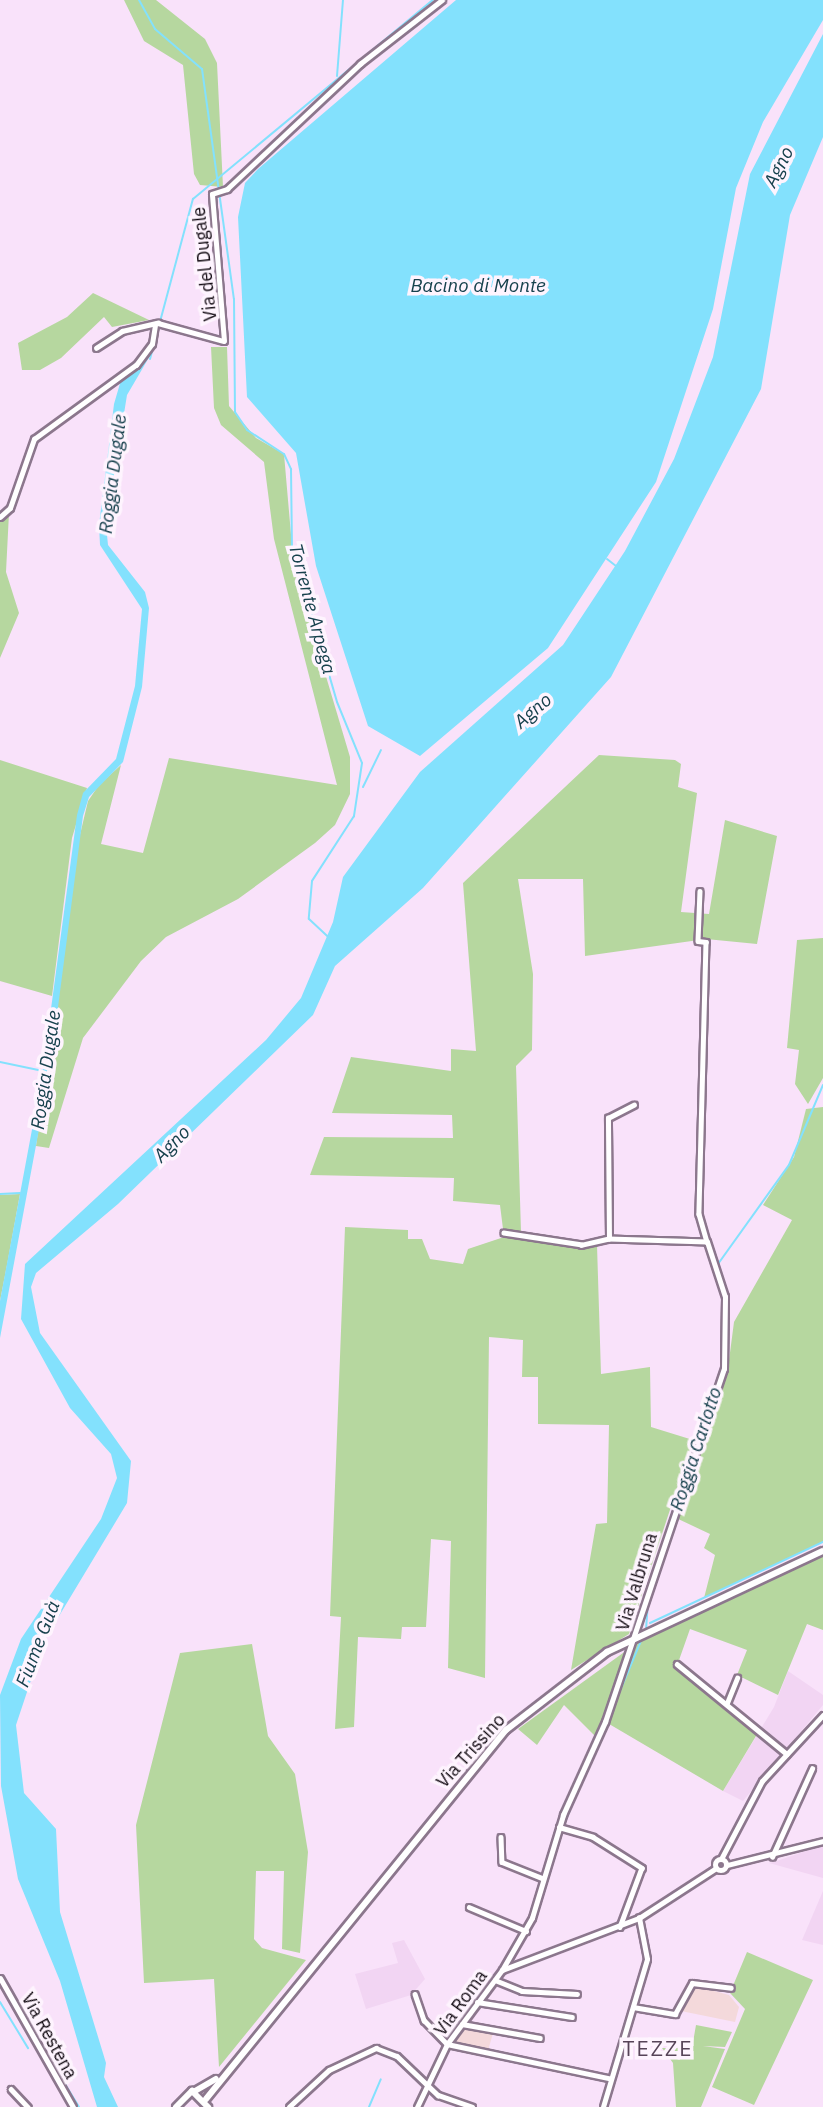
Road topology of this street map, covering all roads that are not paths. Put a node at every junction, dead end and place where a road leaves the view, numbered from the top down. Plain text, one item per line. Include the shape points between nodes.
1 (442, 0) edge
2 (157, 324) junction
3 (96, 348) dead end
4 (0, 517) edge
5 (700, 891) dead end
6 (634, 1105) dead end
7 (504, 1233) dead end
8 (609, 1239) junction
9 (707, 1242) junction
10 (823, 1551) edge
11 (633, 1639) junction
12 (677, 1664) dead end
13 (737, 1678) dead end
14 (727, 1703) junction
15 (822, 1717) edge
16 (788, 1754) junction
17 (812, 1769) dead end
18 (559, 1826) junction
19 (501, 1837) dead end
20 (823, 1841) edge
21 (772, 1857) junction
22 (721, 1859) junction
23 (727, 1865) junction
24 (716, 1868) junction
25 (542, 1878) junction
26 (470, 1907) dead end
27 (532, 1918) joint
28 (639, 1918) junction
29 (620, 1927) junction
30 (526, 1931) junction
31 (502, 1970) junction
32 (0, 1978) edge
33 (495, 1980) junction
34 (731, 1988) dead end
35 (415, 1994) dead end
36 (577, 1994) dead end
37 (476, 2001) junction
38 (633, 2007) junction
39 (572, 2017) dead end
40 (460, 2023) junction
41 (540, 2038) dead end
42 (447, 2044) junction
43 (222, 2073) junction
44 (608, 2078) junction
45 (428, 2082) junction
46 (11, 2089) dead end
47 (192, 2091) junction
48 (207, 2103) edge
49 (28, 2107) edge
50 (73, 2107) edge
51 (176, 2107) edge
52 (289, 2107) edge
53 (417, 2107) edge
54 (472, 2107) edge
55 (603, 2107) edge

1 - 2 street, Via del Dugale via 360,64 223,191 215,192 226,338 212,342
2 - 3 street via 113,334
2 - 4 street via 152,344 136,365 34,439 10,508
5 - 9 street, Via Valbruna via 698,941 706,942 699,1214
6 - 8 street via 608,1118
7 - 8 street via 582,1245
8 - 9 street
9 - 11 street, Via Valbruna via 725,1297 724,1369
10 - 11 main road, Via Trissino
11 - 18 street, Via Valbruna
11 - 43 main road, Via Trissino via 553,1689 506,1730
12 - 14 street
13 - 14 street
14 - 16 street
15 - 16 street
16 - 22 street via 751,1797
17 - 21 street
18 - 25 street, Via Valbruna
18 - 29 street via 593,1837 642,1868
19 - 25 street via 502,1862
20 - 21 street
21 - 23 street
22 - 23 street
22 - 24 street
23 - 24 street
24 - 28 street
25 - 27 street, Via Valbruna
26 - 30 street
27 - 30 street, Via Roma
28 - 29 street
28 - 38 street via 647,1959
29 - 31 street
30 - 31 street, Via Roma
31 - 33 street, Via Roma
32 - 50 street, Via Restena
33 - 36 street via 522,1991
33 - 37 street, Via Roma
34 - 38 street via 692,1983 675,2014
35 - 42 street via 424,2020
37 - 39 street
37 - 40 street, Via Roma
38 - 44 street
40 - 41 street
40 - 42 street, Via Roma
42 - 44 street
42 - 45 street, Via Roma
43 - 47 main road, Via Trissino
43 - 48 main road, Via Trissino
44 - 55 street
45 - 52 street via 393,2054 369,2048 329,2070
45 - 53 street, Via Roma
45 - 54 street via 438,2095
46 - 49 street
47 - 48 main road, Via Trissino
47 - 51 main road, Via Trissino

